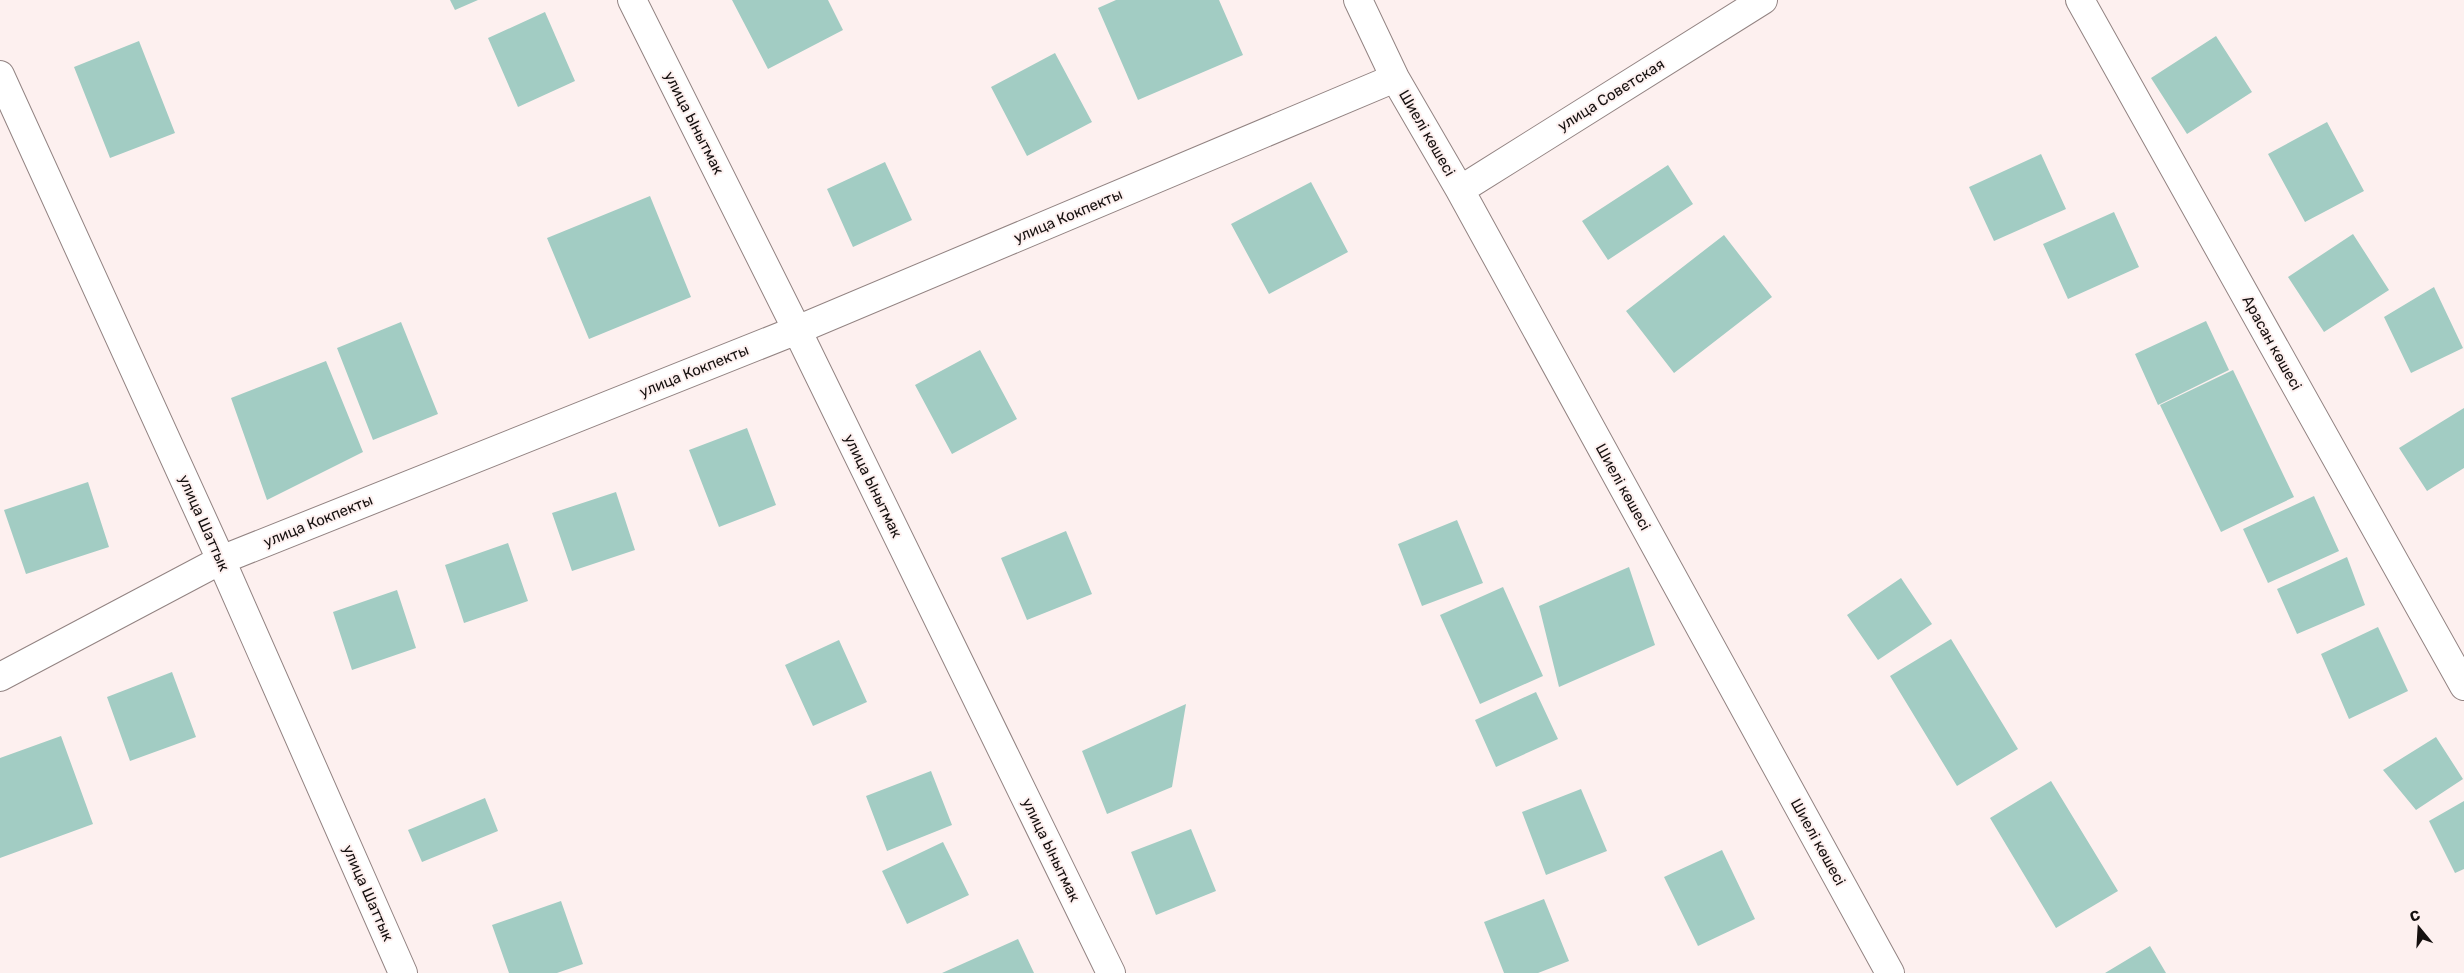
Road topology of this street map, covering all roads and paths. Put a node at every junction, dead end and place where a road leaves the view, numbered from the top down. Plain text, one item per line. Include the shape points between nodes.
1 (632, 0) edge
2 (1358, 0) edge
3 (1763, 0) edge
4 (2080, 0) edge
5 (0, 74) edge
6 (1395, 78) junction
7 (1460, 190) junction
8 (797, 330) junction
9 (221, 560) junction
10 (0, 677) edge
11 (2464, 686) edge
12 (403, 973) edge
13 (1111, 973) edge
14 (1890, 973) edge

1 - 8 street, улица Ынытмак
2 - 6 street, Шиелі көшесі
3 - 7 street, улица Советская
4 - 11 street, Арасан көшесі
5 - 9 street, улица Шаттык
6 - 7 street, Шиелі көшесі
6 - 8 street, улица Кокпекты
7 - 14 street, Шиелі көшесі
8 - 9 street, улица Кокпекты
8 - 13 street, улица Ынытмак
9 - 10 street, улица Кокпекты
9 - 12 street, улица Шаттык

